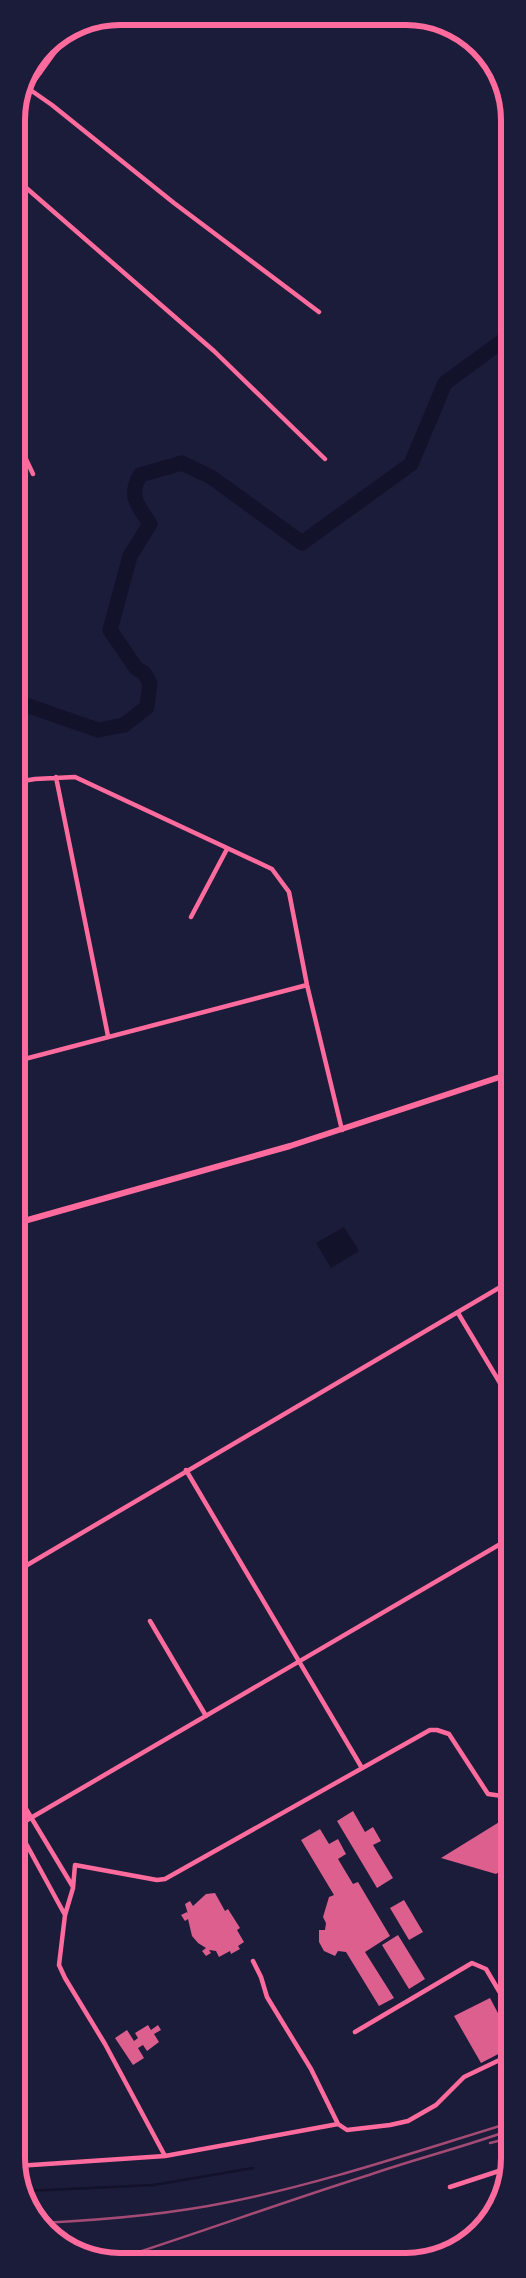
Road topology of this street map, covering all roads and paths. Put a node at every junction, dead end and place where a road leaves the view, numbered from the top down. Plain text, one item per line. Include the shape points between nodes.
1 (57, 49) edge
2 (40, 73) joint
3 (32, 85) edge
4 (30, 90) edge
5 (25, 187) edge
6 (319, 312) dead end
7 (25, 457) edge
8 (325, 459) dead end
9 (33, 474) dead end
10 (56, 777) junction
11 (25, 781) edge
12 (228, 849) junction
13 (192, 917) dead end
14 (307, 985) junction
15 (108, 1036) junction
16 (25, 1059) edge
17 (501, 1077) edge
18 (342, 1130) junction
19 (25, 1221) edge
20 (501, 1287) edge
21 (458, 1313) junction
22 (501, 1385) edge
23 (186, 1470) junction
24 (501, 1544) edge
25 (25, 1566) edge
26 (150, 1621) dead end
27 (298, 1662) junction
28 (206, 1716) junction
29 (362, 1768) junction
30 (501, 1796) edge
31 (25, 1808) edge
32 (31, 1818) junction
33 (25, 1821) edge
34 (25, 1840) edge
35 (73, 1888) junction
36 (65, 1915) junction
37 (253, 1961) dead end
38 (501, 1993) edge
39 (355, 2032) dead end
40 (501, 2059) edge
41 (338, 2124) junction
42 (165, 2156) junction
43 (26, 2165) edge
44 (500, 2171) edge
45 (450, 2187) dead end

1 - 2 street
2 - 3 street
4 - 6 street
5 - 8 street via 214,351
7 - 9 street
10 - 11 street
10 - 12 street via 75,777 95,785
10 - 15 street
12 - 13 street
12 - 14 street via 272,869 289,892
14 - 15 street
14 - 18 street
15 - 16 street
17 - 18 main road
18 - 19 main road
20 - 21 street
21 - 22 street
21 - 23 street
23 - 25 street
23 - 27 street
24 - 27 street
26 - 28 street
27 - 28 street
27 - 29 street
28 - 32 street
29 - 30 street via 430,1730 437,1730 449,1734 488,1794
29 - 35 street via 165,1878 157,1880 75,1865
31 - 32 street
32 - 33 street
32 - 35 street
34 - 36 street
35 - 36 street
36 - 42 street via 59,1958 61,1971 105,2044
37 - 41 street via 267,1997 311,2069
38 - 39 street via 486,1969 472,1962
40 - 41 street via 464,2077 436,2105 408,2121 353,2130
41 - 42 street
42 - 43 street
44 - 45 street

